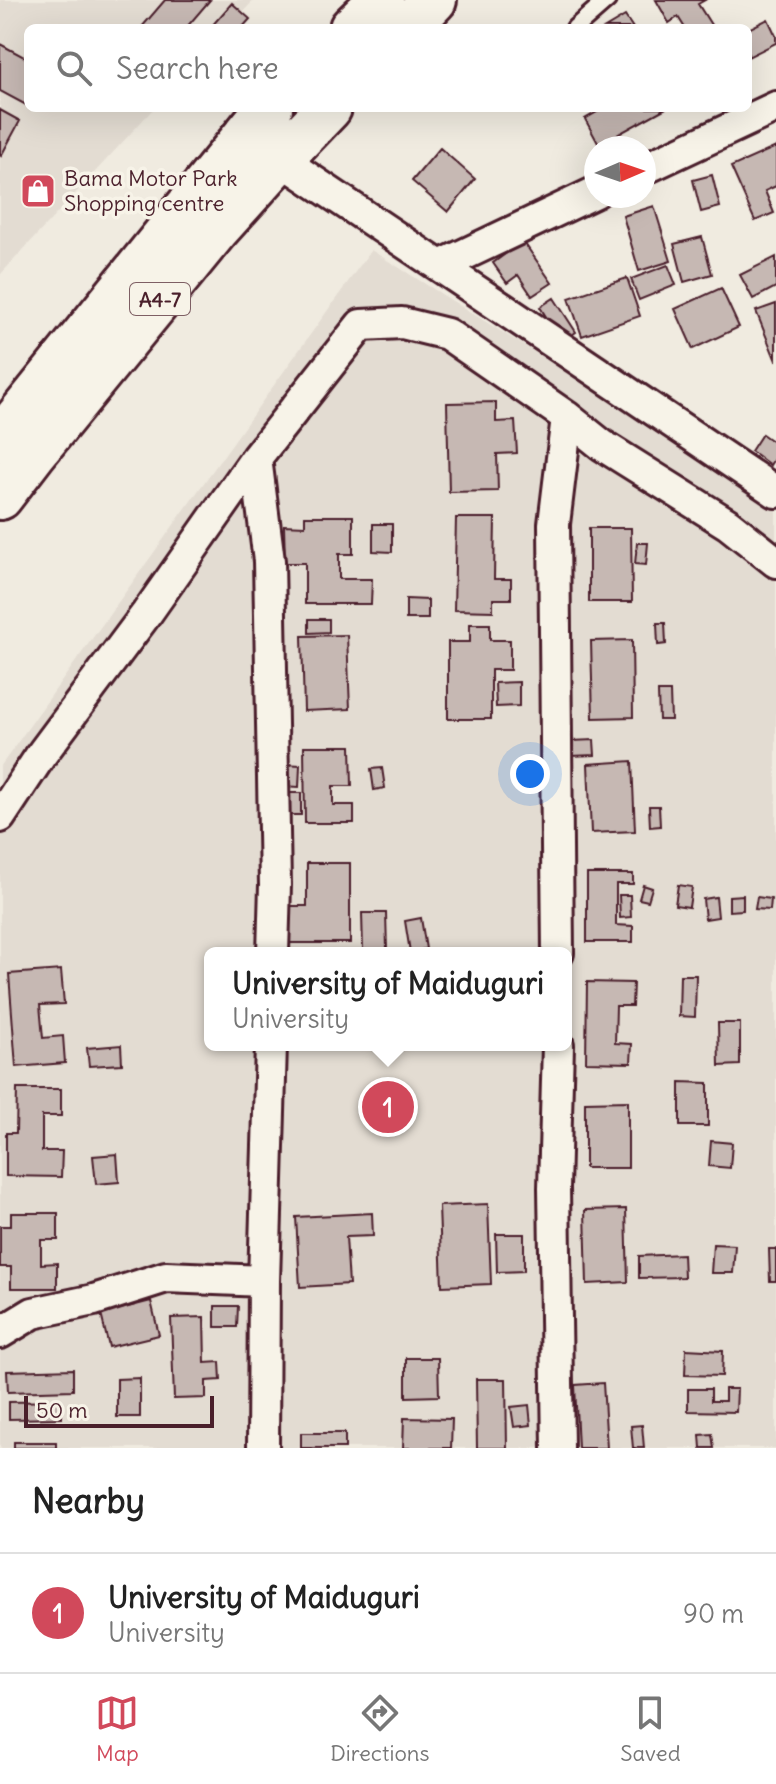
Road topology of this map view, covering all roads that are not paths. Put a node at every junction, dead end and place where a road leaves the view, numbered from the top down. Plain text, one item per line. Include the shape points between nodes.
1 (607, 0) edge
2 (411, 13) edge
3 (368, 24) edge
4 (580, 24) edge
5 (776, 107) edge
6 (266, 112) edge
7 (325, 112) edge
8 (280, 159) junction
9 (656, 163) edge
10 (584, 198) edge
11 (440, 266) junction
12 (567, 417) junction
13 (0, 440) edge
14 (256, 458) junction
15 (776, 492) edge
16 (0, 497) edge
17 (776, 562) edge
18 (0, 817) edge
19 (273, 947) edge
20 (558, 947) edge
21 (271, 1051) edge
22 (558, 1051) edge
23 (264, 1281) junction
24 (0, 1333) edge
25 (263, 1448) edge
26 (558, 1448) edge

1 - 4 lane
2 - 3 highway
5 - 9 street
6 - 13 highway, A4-7
7 - 8 highway, A4-7
8 - 11 street
8 - 16 highway, A4-7
10 - 11 street
11 - 15 street
12 - 14 street via 447,334 402,323 361,325
12 - 17 street
12 - 20 street via 554,524
14 - 18 street
14 - 19 street via 269,561
21 - 23 street
22 - 26 street
23 - 24 street via 166,1277 33,1313
23 - 25 street

